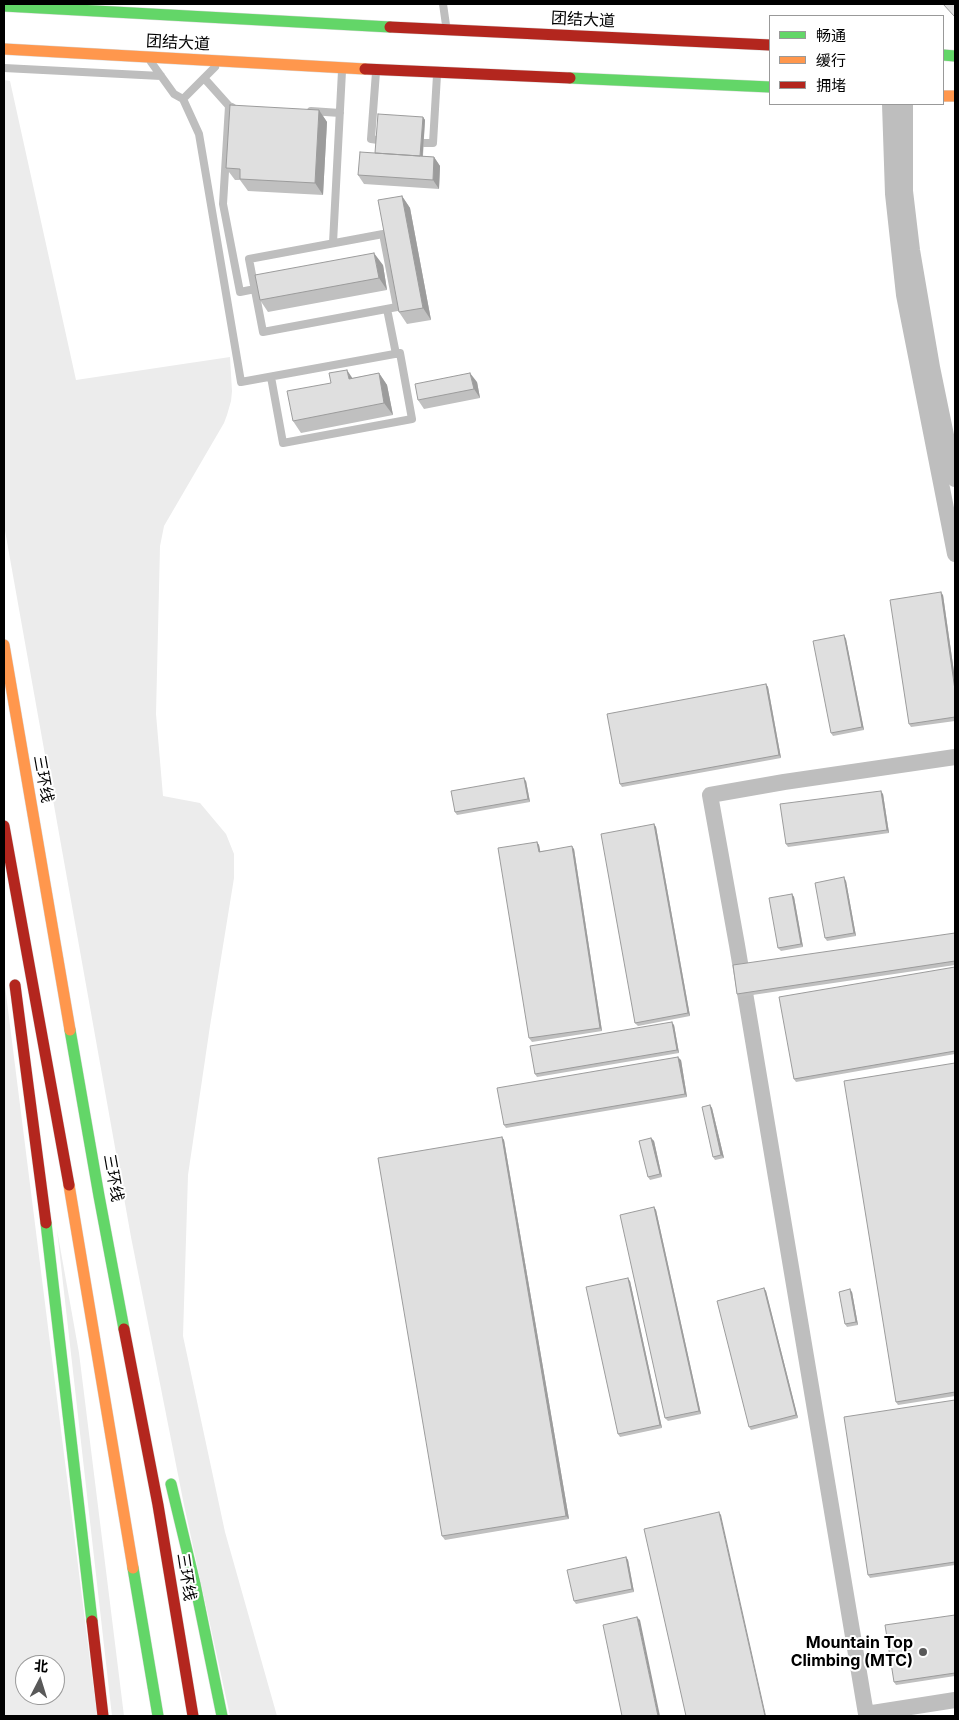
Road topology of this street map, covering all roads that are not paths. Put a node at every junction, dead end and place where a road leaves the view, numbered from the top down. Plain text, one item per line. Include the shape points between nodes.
1 (443, 4) edge
2 (4, 6) edge
3 (447, 29) junction
4 (769, 45) edge
5 (4, 49) edge
6 (148, 58) junction
7 (220, 62) junction
8 (4, 68) edge
9 (342, 68) junction
10 (376, 70) junction
11 (437, 73) junction
12 (161, 76) junction
13 (204, 78) junction
14 (769, 87) edge
15 (183, 99) junction
16 (890, 105) edge
17 (905, 105) edge
18 (229, 106) junction
19 (238, 107) edge
20 (303, 111) edge
21 (340, 113) junction
22 (378, 140) edge
23 (424, 143) dead end
24 (333, 244) junction
25 (255, 289) junction
26 (388, 309) junction
27 (396, 354) junction
28 (271, 377) junction
29 (955, 479) edge
30 (955, 554) edge
31 (4, 645) edge
32 (955, 757) edge
33 (4, 826) edge
34 (13, 878) junction
35 (11, 933) dead end
36 (13, 970) dead end
37 (99, 1196) junction
38 (117, 1231) dead end
39 (170, 1476) dead end
40 (142, 1629) junction
41 (955, 1700) edge
42 (103, 1716) edge
43 (147, 1716) edge
44 (158, 1716) edge
45 (193, 1716) edge
46 (222, 1716) edge

1 - 3 lane
2 - 3 main road, 团结大道
3 - 4 main road, 团结大道
5 - 6 main road, 团结大道
6 - 7 main road, 团结大道
6 - 12 lane
7 - 9 main road, 团结大道
7 - 13 lane
8 - 12 lane
9 - 10 main road, 团结大道
9 - 21 lane
10 - 11 main road, 团结大道
10 - 22 lane via 371,140
11 - 14 main road, 团结大道
11 - 23 lane via 433,144
12 - 15 lane via 174,94
13 - 15 lane
13 - 18 lane
15 - 28 lane via 199,134 241,382
16 - 30 street via 893,194 901,279
17 - 29 street via 905,191 912,250
18 - 19 lane
18 - 25 lane via 223,204 240,292
20 - 21 lane
21 - 24 lane
24 - 25 lane via 249,259
24 - 26 lane via 383,234 397,307
25 - 26 lane via 263,332
26 - 27 lane
27 - 28 lane
27 - 28 lane via 400,353 412,419 283,443
31 - 37 main road, 三环线
32 - 41 street via 710,795 866,1714
33 - 34 main road
34 - 35 main road
34 - 40 main road via 70,1188
36 - 42 main road
37 - 38 main road
37 - 45 main road, 三环线 via 158,1505
39 - 46 main road
40 - 43 main road
40 - 44 main road

